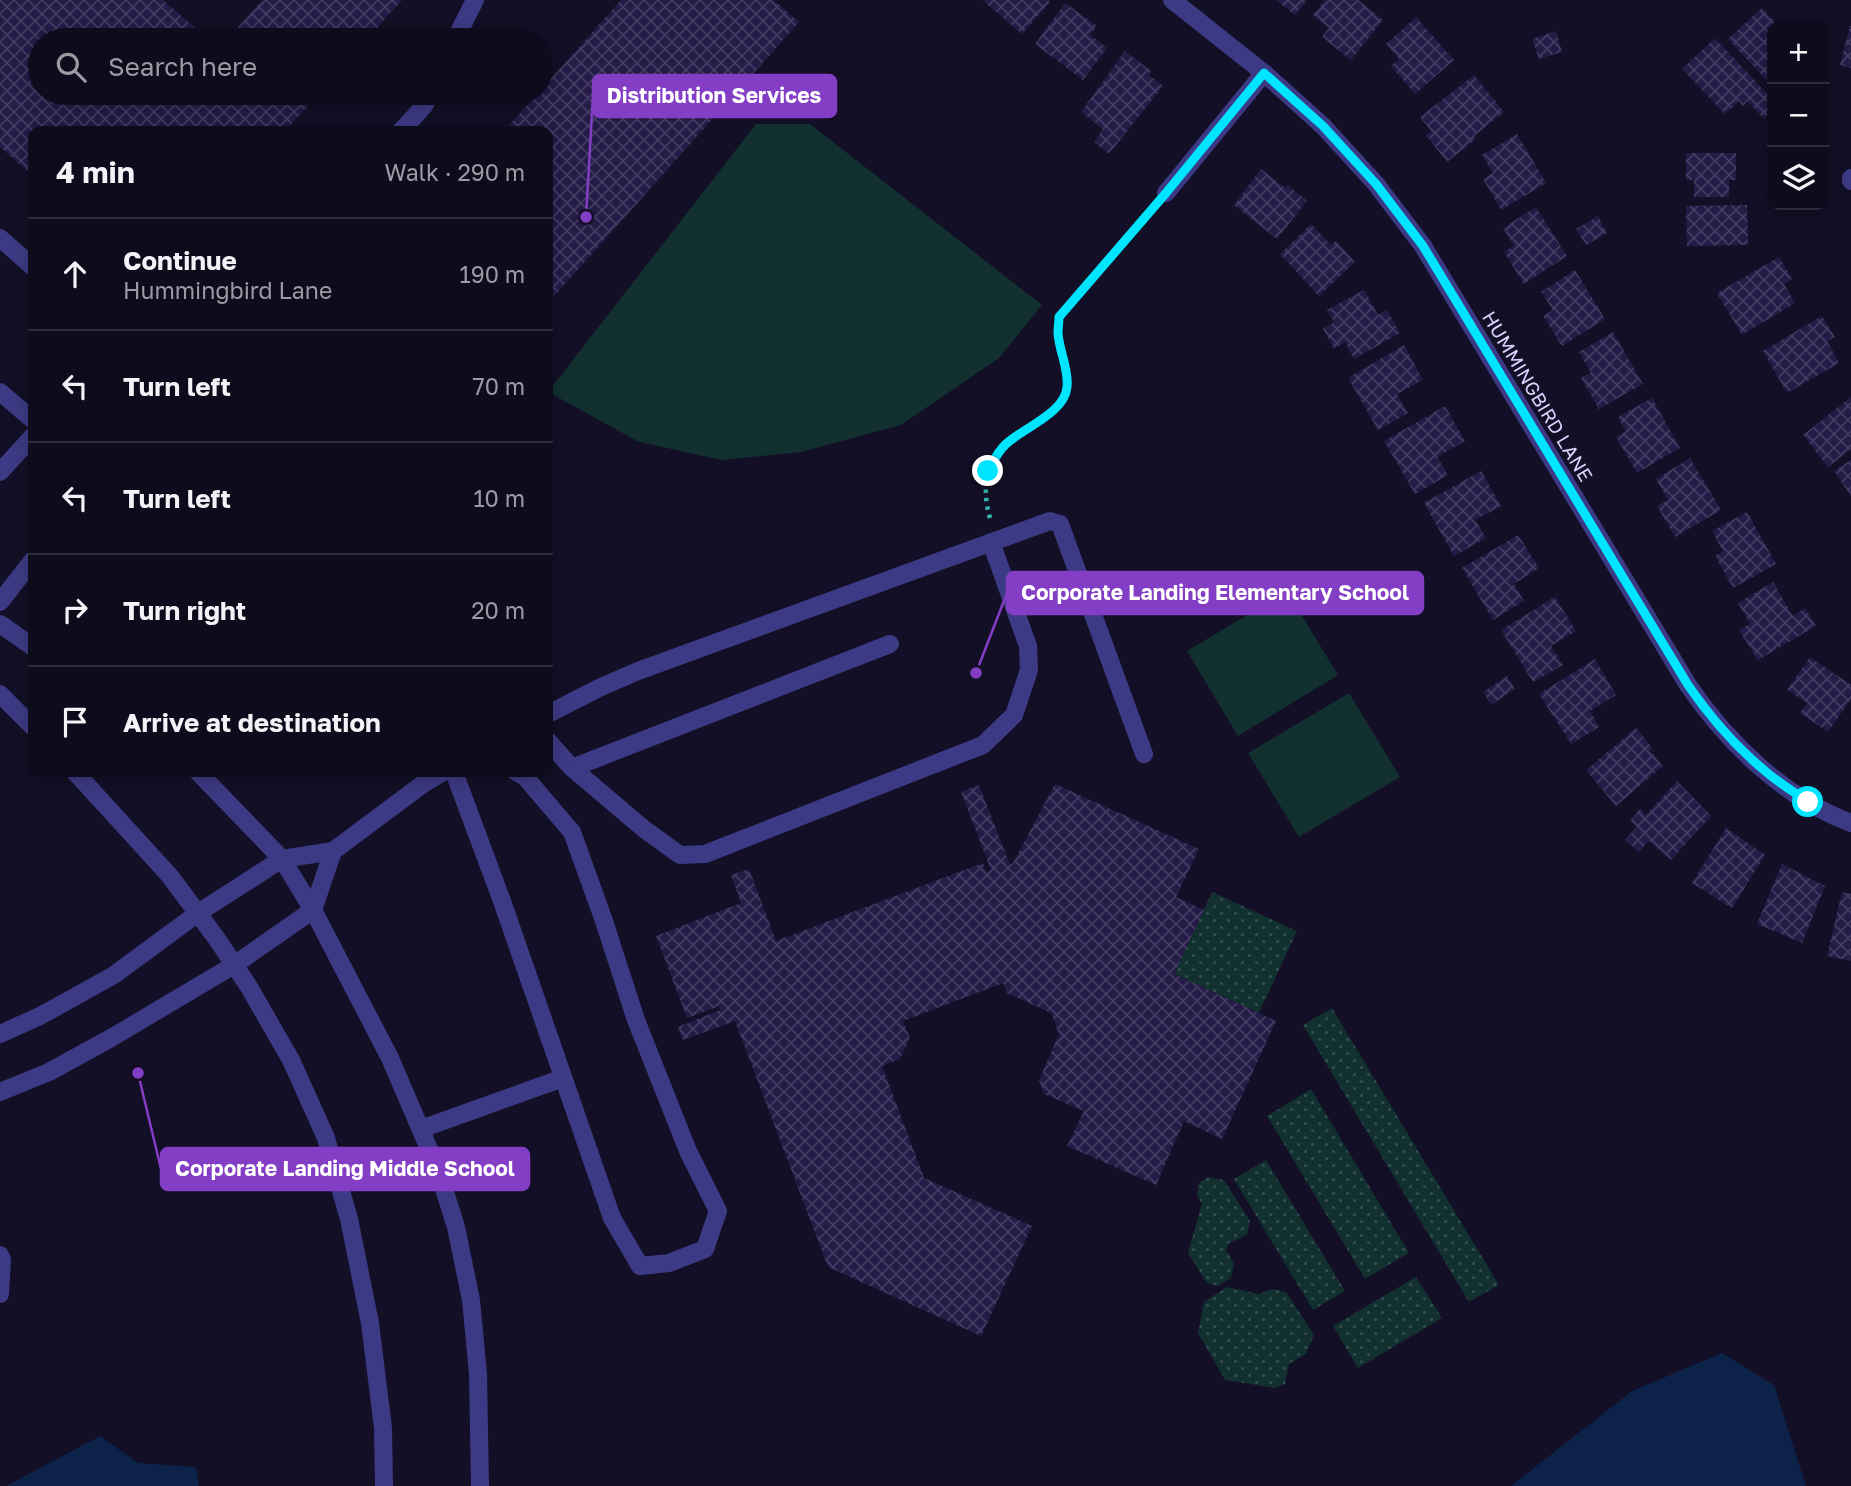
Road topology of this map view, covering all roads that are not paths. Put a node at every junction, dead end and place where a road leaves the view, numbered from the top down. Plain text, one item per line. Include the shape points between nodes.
1 (475, 0) edge
2 (1172, 0) edge
3 (462, 28) edge
4 (1264, 73) junction
5 (424, 105) edge
6 (406, 126) edge
7 (1166, 193) road end
8 (0, 238) edge
9 (28, 263) edge
10 (0, 392) edge
11 (28, 417) edge
12 (28, 441) edge
13 (0, 472) edge
14 (998, 540) junction
15 (28, 566) edge
16 (0, 602) edge
17 (0, 624) edge
18 (28, 644) edge
19 (890, 644) dead end
20 (0, 694) edge
21 (553, 711) edge
22 (28, 722) edge
23 (553, 747) edge
24 (1144, 754) dead end
25 (572, 768) junction
26 (80, 777) edge
27 (203, 777) edge
28 (434, 777) edge
29 (456, 777) edge
30 (525, 777) edge
31 (1851, 823) edge
32 (333, 851) junction
33 (282, 859) junction
34 (313, 910) junction
35 (198, 913) junction
36 (234, 965) junction
37 (0, 1034) edge
38 (563, 1078) junction
39 (0, 1092) edge
40 (421, 1129) junction
41 (0, 1255) edge
42 (0, 1294) edge
43 (384, 1486) edge
44 (480, 1486) edge

1 - 3 street
2 - 4 street, HUMMINGBIRD LANE
4 - 7 street
4 - 31 street, HUMMINGBIRD LANE via 1323,126 1376,184 1423,246 1706,711 1765,771 1808,802
5 - 6 street
8 - 9 street
10 - 11 street
12 - 13 street
14 - 21 street via 638,671
14 - 24 street via 1050,521 1060,524
14 - 25 street via 1028,646 1029,670 1014,715 983,745 705,854 680,855
15 - 16 street
17 - 18 street
19 - 25 street
20 - 22 street
23 - 25 street
26 - 35 street
27 - 33 street
28 - 32 street
29 - 38 street
30 - 38 street via 572,832 641,1031 688,1151 718,1211 705,1249 669,1263 640,1266 612,1218
32 - 33 street
32 - 34 street
33 - 34 street
33 - 35 street
34 - 36 street
34 - 40 street via 390,1058
35 - 36 street
35 - 37 street via 114,975
36 - 39 street via 49,1072
36 - 43 street via 291,1060 330,1149 370,1323 383,1427
38 - 40 street
40 - 44 street via 456,1227 471,1300
41 - 42 street

